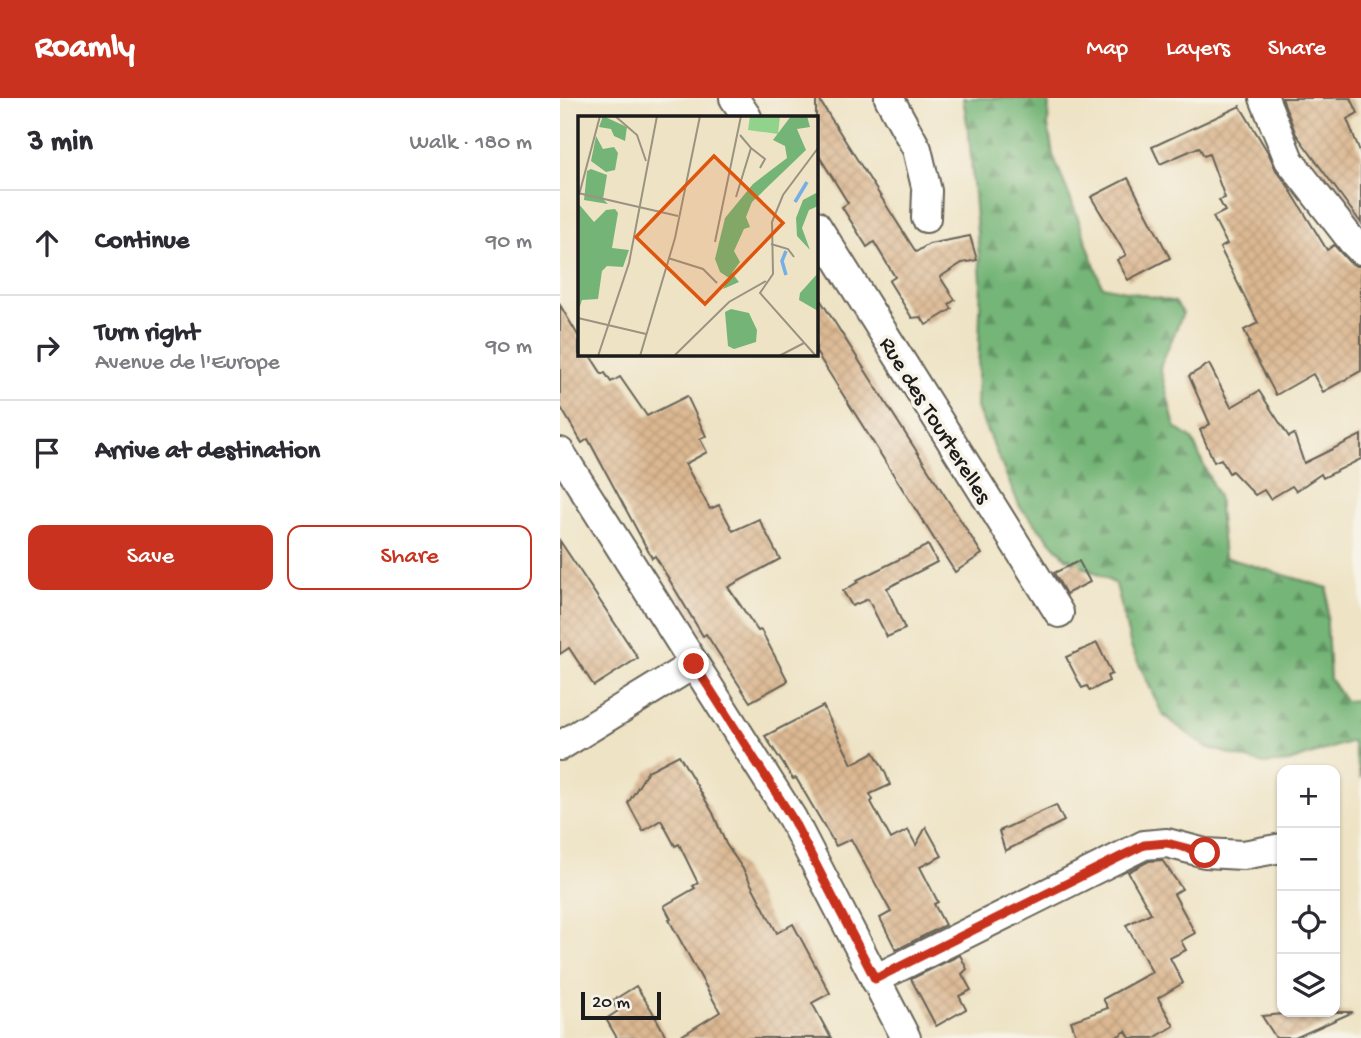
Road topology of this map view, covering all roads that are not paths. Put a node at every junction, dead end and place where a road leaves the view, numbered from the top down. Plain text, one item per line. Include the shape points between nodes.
1 (734, 98) edge
2 (889, 98) edge
3 (1264, 98) edge
4 (746, 116) edge
5 (926, 218) dead end
6 (817, 227) edge
7 (1361, 250) edge
8 (560, 452) edge
9 (1059, 613) dead end
10 (694, 664) junction
11 (560, 746) edge
12 (1277, 849) edge
13 (875, 979) junction
14 (906, 1038) edge

1 - 4 street
2 - 5 street via 918,149 927,191
3 - 7 street via 1289,160
6 - 9 street, Rue des Tourterelles
8 - 10 street
10 - 11 street
10 - 13 street via 792,818
12 - 13 street via 1243,855 1205,853 1167,843 1144,845
13 - 14 street

